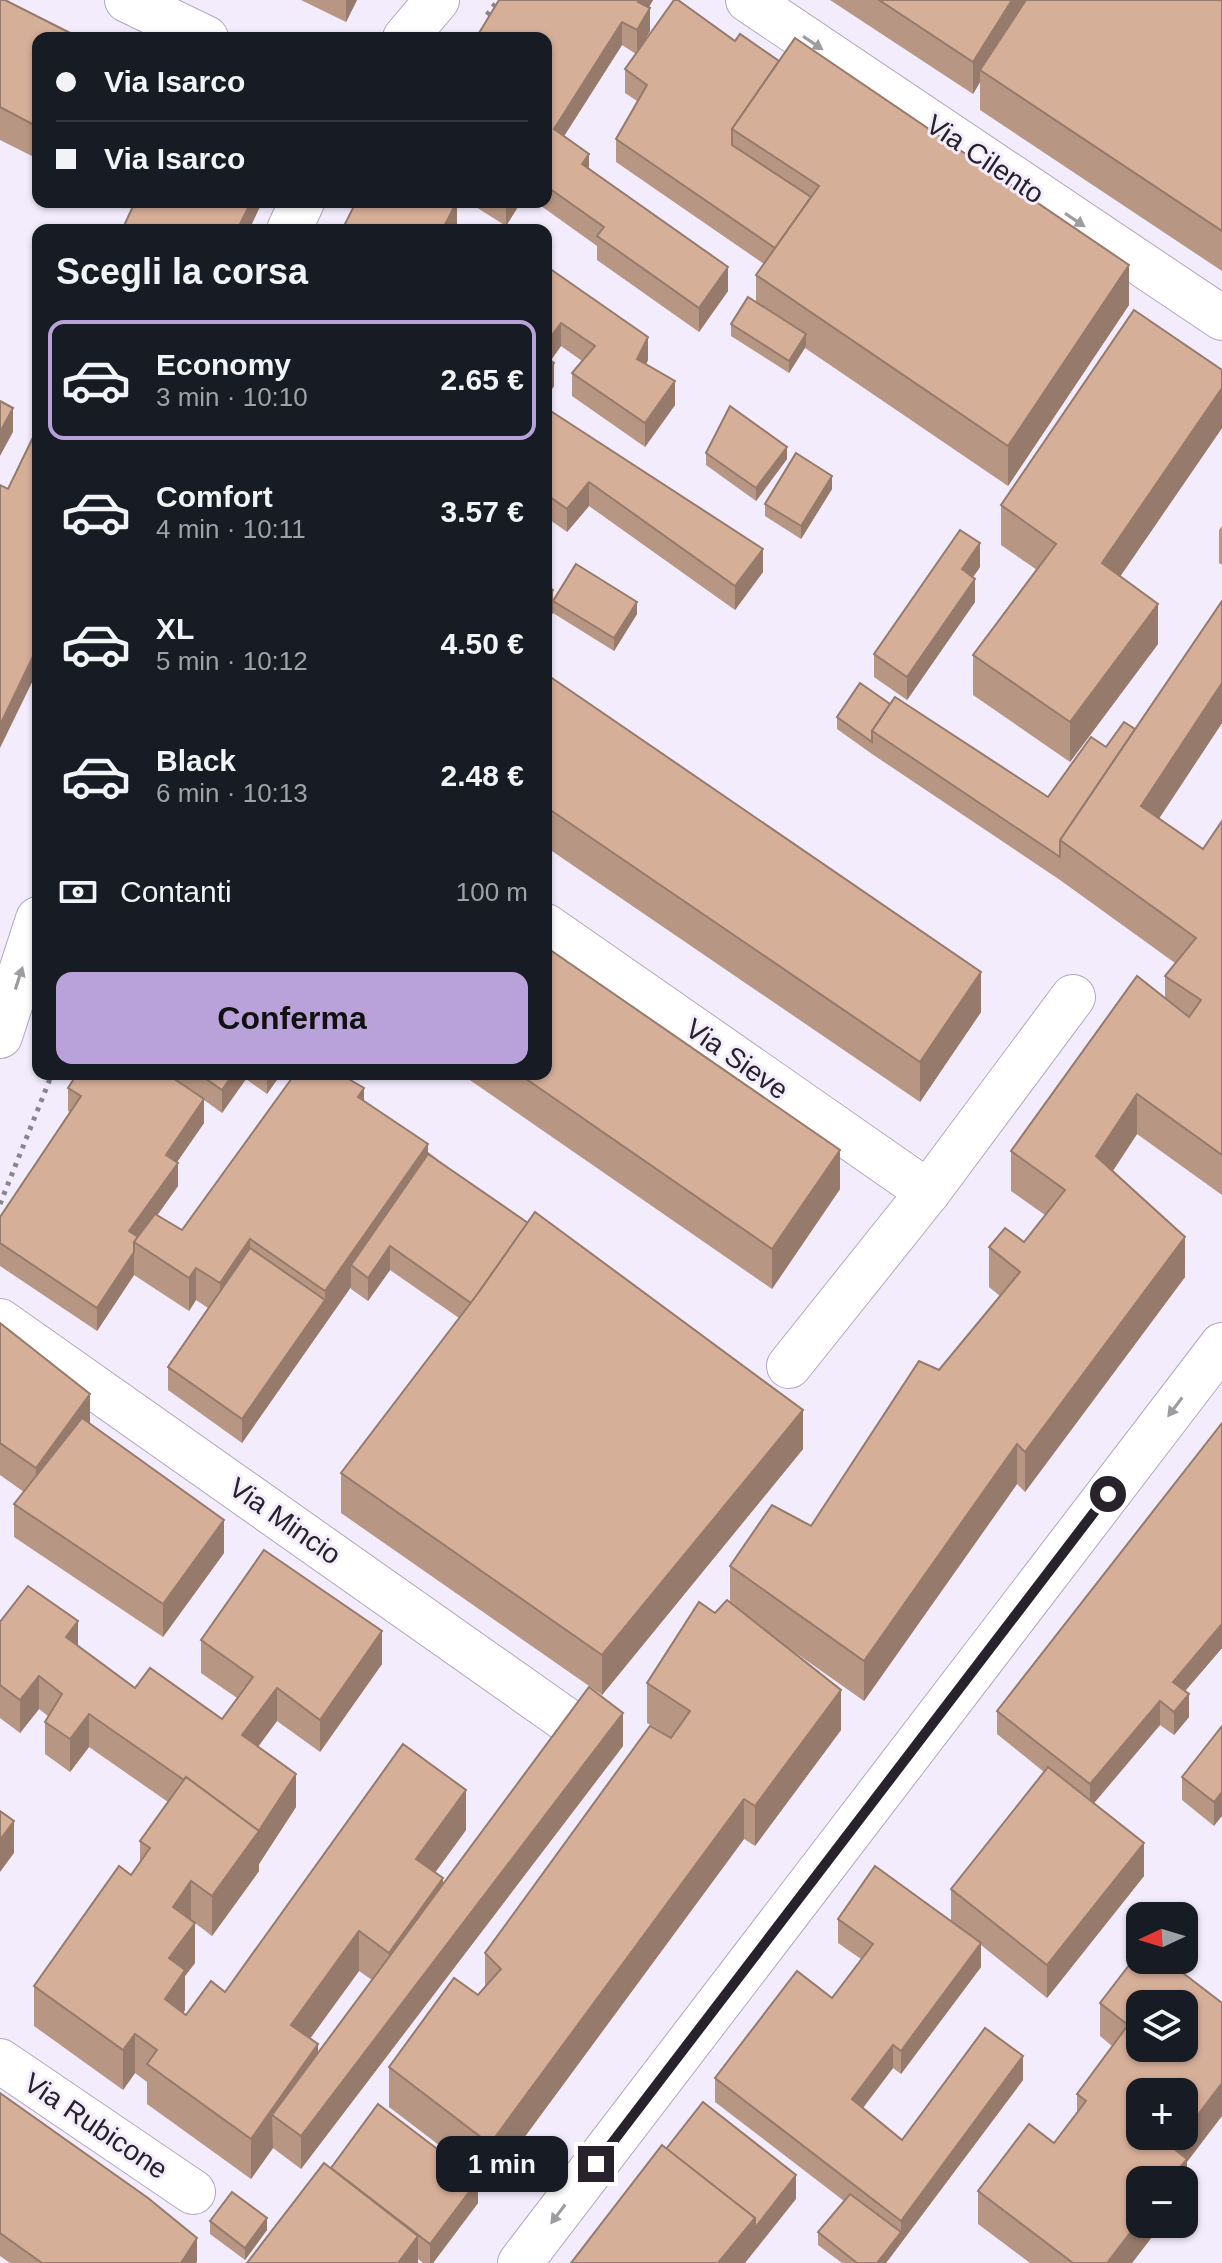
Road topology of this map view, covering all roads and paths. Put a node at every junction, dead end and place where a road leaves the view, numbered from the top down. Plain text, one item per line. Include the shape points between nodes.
1 (127, 0) edge
2 (437, 0) edge
3 (748, 0) edge
4 (194, 32) edge
5 (410, 32) edge
6 (1222, 318) edge
7 (552, 930) edge
8 (32, 937) edge
9 (1073, 997) dead end
10 (0, 1036) edge
11 (50, 1080) edge
12 (928, 1192) junction
13 (0, 1204) edge
14 (0, 1321) edge
15 (1222, 1345) edge
16 (789, 1366) dead end
17 (569, 1722) edge
18 (0, 2061) edge
19 (193, 2192) dead end
20 (520, 2263) edge

1 - 4 street
2 - 5 street
3 -> 6 street, Via Cilento
7 - 12 street, Via Sieve
10 -> 8 street
9 - 12 street
11 - 13 path
12 - 16 street
14 - 17 street, Via Mincio
15 -> 20 street
18 - 19 street, Via Rubicone

